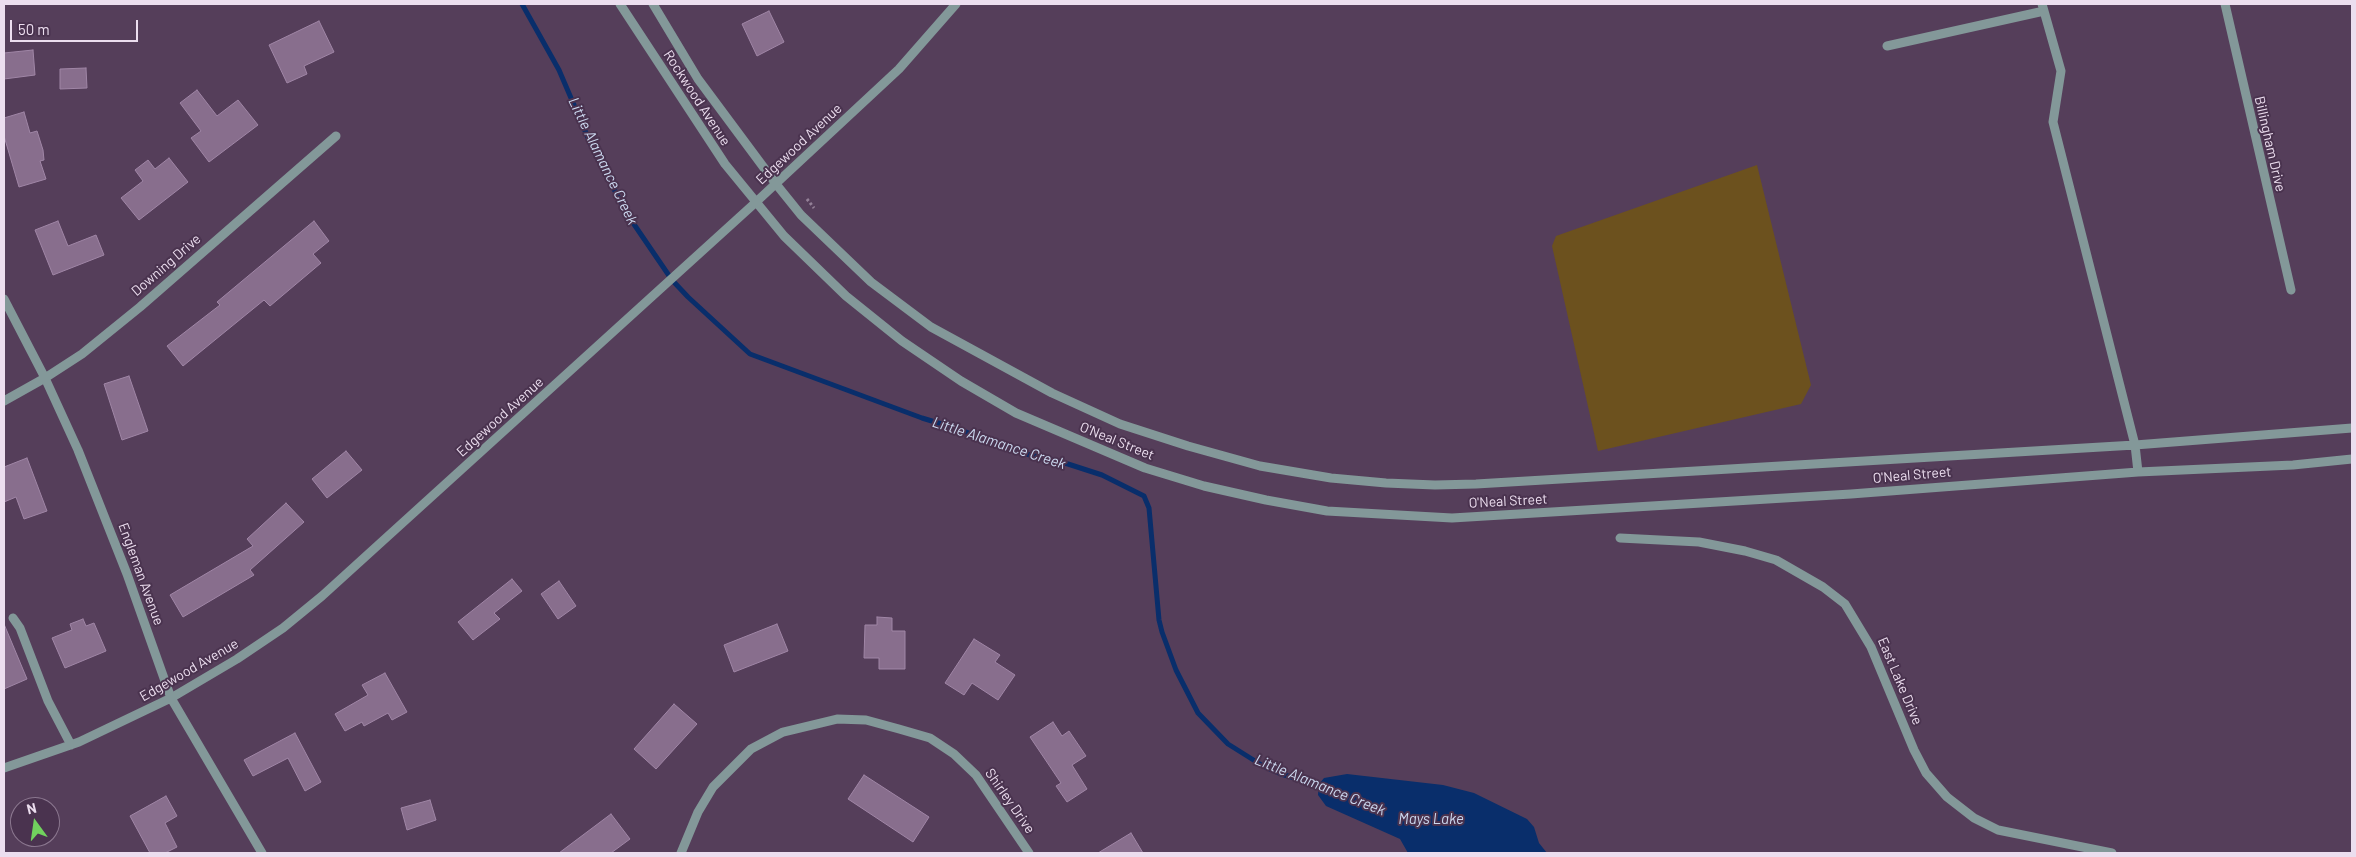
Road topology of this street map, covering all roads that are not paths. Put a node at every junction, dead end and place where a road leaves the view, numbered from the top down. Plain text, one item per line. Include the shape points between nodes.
1 (620, 4) edge
2 (653, 4) edge
3 (956, 4) edge
4 (2225, 4) edge
5 (2043, 7) edge
6 (1887, 46) dead end
7 (336, 136) dead end
8 (776, 184) junction
9 (755, 204) junction
10 (2291, 290) dead end
11 (4, 300) edge
12 (44, 378) junction
13 (4, 401) edge
14 (2352, 428) edge
15 (2135, 446) junction
16 (2352, 459) edge
17 (2138, 472) junction
18 (1620, 538) dead end
19 (13, 618) dead end
20 (171, 698) junction
21 (71, 745) junction
22 (4, 768) edge
23 (262, 853) edge
24 (681, 853) edge
25 (1029, 853) edge
26 (2112, 853) edge

1 - 9 street, Rockwood Avenue via 696,124
2 - 8 street, Rockwood Avenue via 698,79
3 - 8 street, Edgewood Avenue via 899,69
4 - 10 street, Billingham Drive
5 - 6 street
5 - 15 street via 2061,71 2053,122
7 - 12 street, Downing Drive via 140,307 82,354
8 - 9 street, Edgewood Avenue
8 - 15 street, O'Neal Street via 801,215 871,282 939,332 1052,393 1120,424 1260,466 1332,478 1435,485
9 - 17 street, O'Neal Street via 846,296 902,341 993,399 1042,424 1145,468 1266,500 1336,511 1452,518 1851,494
9 - 20 street, Edgewood Avenue via 322,596 238,659
11 - 12 street, Engleman Avenue
12 - 13 street, Downing Drive
12 - 20 street, Engleman Avenue via 102,510
14 - 15 street, O'Neal Street
15 - 17 street
16 - 17 street, O'Neal Street via 2216,470
18 - 26 street, East Lake Drive via 1699,542 1745,551 1776,560 1823,587 1845,604 1871,647 1914,750 1926,772 1947,797 1974,818 1998,830
19 - 21 street via 20,628 48,701
20 - 21 street, Edgewood Avenue
20 - 23 street, Engleman Avenue
21 - 22 street, Edgewood Avenue
24 - 25 street, Shirley Drive via 698,812 713,787 751,749 783,732 838,720 866,720 930,738 954,754 976,775

